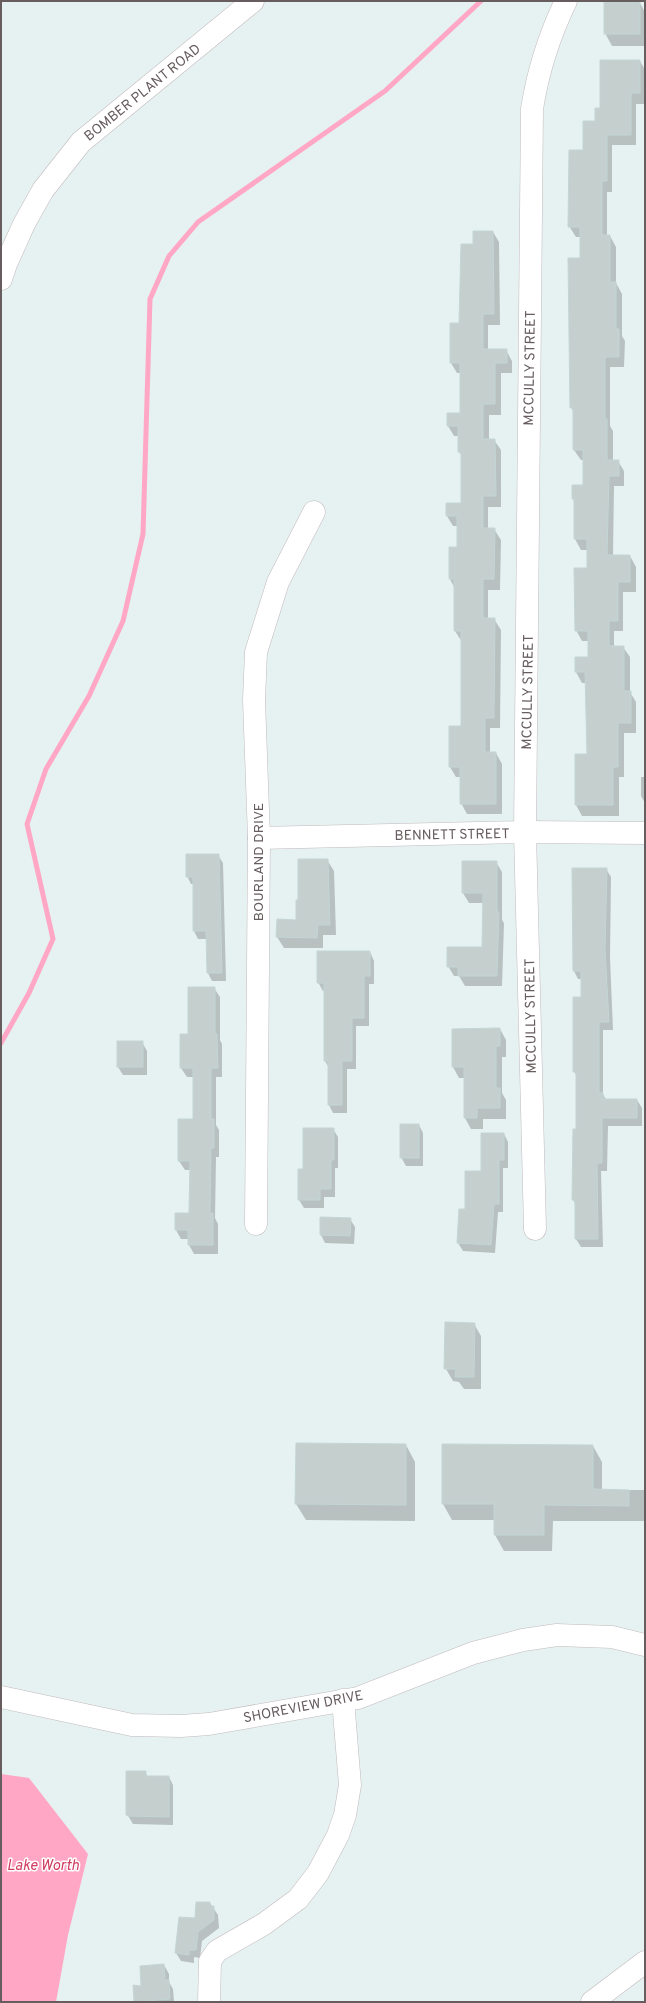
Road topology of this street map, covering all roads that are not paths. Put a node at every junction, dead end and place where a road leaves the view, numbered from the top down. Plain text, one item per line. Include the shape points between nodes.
1 (253, 1) edge
2 (566, 1) edge
3 (1, 279) edge
4 (314, 512) dead end
5 (525, 832) junction
6 (645, 833) edge
7 (259, 838) junction
8 (256, 1224) dead end
9 (535, 1229) dead end
10 (645, 1645) edge
11 (1, 1697) edge
12 (342, 1700) junction
13 (645, 1962) edge
14 (209, 2002) edge
15 (592, 2002) edge

1 - 3 street, BOMBER PLANT ROAD via 81,142 44,190 24,224
2 - 5 street, MCCULLY STREET via 545,50 532,109
4 - 7 street, BOURLAND DRIVE via 278,582 256,652 254,700
5 - 6 street, BENNETT STREET
5 - 7 street, BENNETT STREET
5 - 9 street, MCCULLY STREET
7 - 8 street, BOURLAND DRIVE
10 - 12 street, SHOREVIEW DRIVE via 612,1637 557,1635 523,1640 473,1653 358,1698
11 - 12 street, SHOREVIEW DRIVE via 132,1725 181,1726 209,1724
12 - 14 street via 350,1785 345,1815 338,1835 318,1873 298,1899 264,1924 217,1951 210,1961
13 - 15 street

